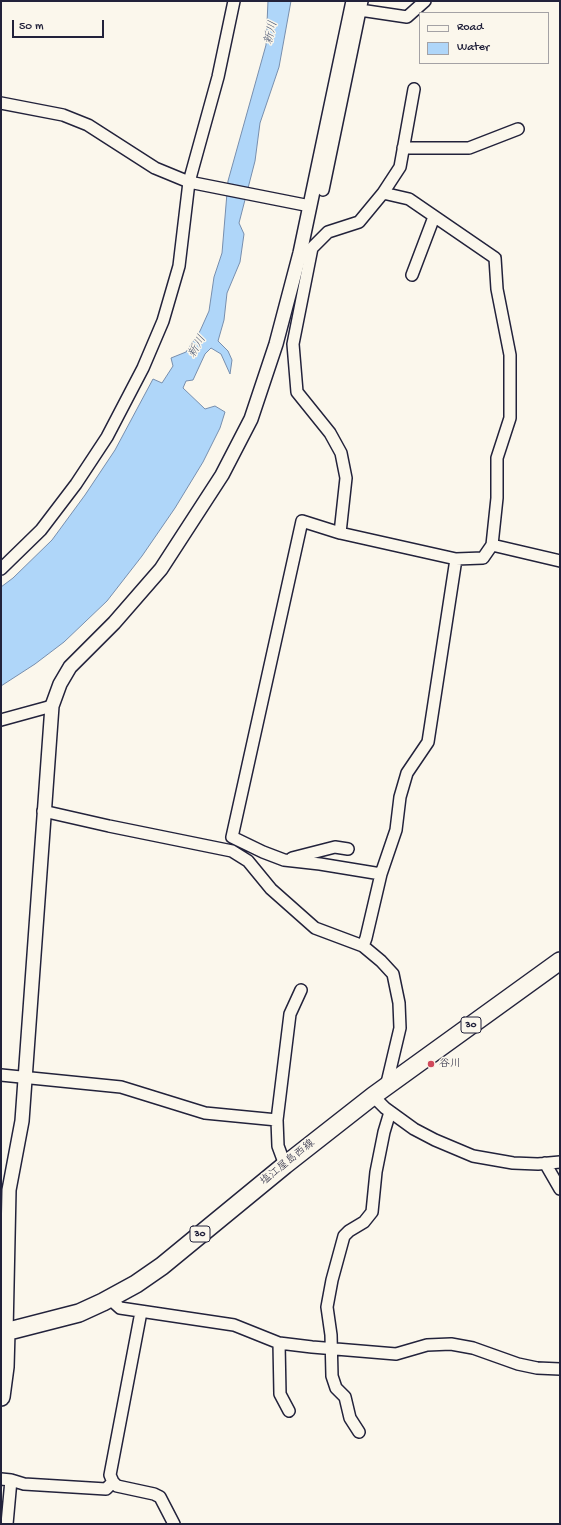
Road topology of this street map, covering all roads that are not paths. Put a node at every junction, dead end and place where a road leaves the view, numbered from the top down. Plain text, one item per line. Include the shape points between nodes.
1 (234, 1) edge
2 (425, 1) edge
3 (358, 4) edge
4 (414, 89) dead end
5 (1, 103) edge
6 (518, 129) dead end
7 (403, 148) junction
8 (194, 183) junction
9 (323, 190) dead end
10 (383, 193) junction
11 (305, 205) junction
12 (434, 216) junction
13 (412, 275) dead end
14 (340, 533) junction
15 (492, 545) junction
16 (456, 559) junction
17 (560, 561) edge
18 (2, 568) edge
19 (52, 706) junction
20 (4, 719) edge
21 (43, 811) junction
22 (348, 849) dead end
23 (232, 851) junction
24 (284, 860) junction
25 (381, 874) junction
26 (363, 946) junction
27 (560, 961) edge
28 (301, 990) dead end
29 (1, 1075) edge
30 (25, 1078) junction
31 (380, 1091) junction
32 (387, 1110) junction
33 (277, 1120) junction
34 (560, 1162) edge
35 (545, 1163) junction
36 (285, 1165) junction
37 (560, 1189) edge
38 (4, 1292) edge
39 (110, 1299) junction
40 (141, 1312) junction
41 (3, 1332) edge
42 (280, 1343) junction
43 (332, 1349) junction
44 (560, 1369) edge
45 (1, 1397) edge
46 (289, 1411) dead end
47 (358, 1432) dead end
48 (6, 1479) edge
49 (113, 1482) junction
50 (7, 1524) edge
51 (174, 1524) edge

1 - 8 street
2 - 3 street via 408,17
3 - 9 street
3 - 11 street
4 - 7 street
5 - 8 street via 63,115 88,125 155,168
6 - 7 street via 469,148
7 - 10 street via 400,167
8 - 11 street
8 - 18 street via 179,266 163,321 143,368 106,437 76,484 41,530
10 - 12 street via 409,200
10 - 14 street via 359,222 328,232 312,248 293,344 297,392 330,433 341,453 346,478
11 - 19 street via 300,253 276,344 251,419 226,468 161,569 114,623 70,667
12 - 13 street
12 - 15 street via 495,258 497,289 510,355 510,418 497,458 497,498
14 - 16 street
14 - 24 street via 302,521 232,837
15 - 16 street via 483,558
15 - 17 street
16 - 25 street via 428,742 407,773 400,797 396,830
19 - 20 street
19 - 21 street
21 - 23 street
21 - 30 street
22 - 24 street via 335,847
23 - 24 street via 273,862
23 - 26 street via 248,861 272,889 315,928
24 - 25 street
25 - 26 street
26 - 31 street via 392,974 399,1003 400,1028
27 - 31 main road, 塩江屋島西線 / 30
28 - 33 street via 290,1014
29 - 30 street
30 - 33 street via 121,1087 205,1113
30 - 38 street via 22,1121 9,1190
31 - 32 street
31 - 36 main road, 塩江屋島西線 / 30
32 - 35 street via 414,1129 473,1156 513,1163
32 - 43 street via 372,1212 364,1222 344,1236 332,1280 327,1307
33 - 36 street via 278,1146
34 - 35 street
35 - 37 street
36 - 39 main road, 塩江屋島西線 / 30 via 162,1266
38 - 41 street
39 - 40 street via 120,1308
39 - 41 main road, 塩江屋島西線 / 30 via 79,1313
40 - 42 street via 234,1325
40 - 49 street via 110,1475
41 - 45 main road via 5,1367
42 - 43 street
42 - 46 street via 280,1394
43 - 44 street via 396,1354 427,1345 451,1344 473,1348 518,1364
43 - 47 street via 332,1376 336,1388 345,1398 350,1418
48 - 49 street via 24,1484 106,1489
48 - 50 street
49 - 51 street via 117,1486 160,1497

